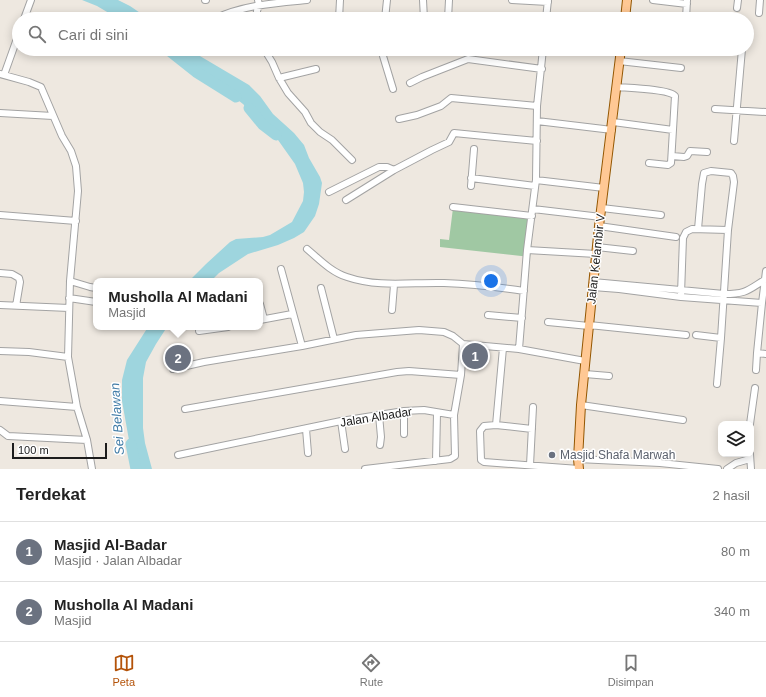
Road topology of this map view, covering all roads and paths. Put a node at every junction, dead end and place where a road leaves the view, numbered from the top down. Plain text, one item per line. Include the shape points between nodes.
1 (31, 0) edge
2 (307, 0) edge
3 (340, 0) edge
4 (387, 0) edge
5 (423, 0) edge
6 (449, 0) edge
7 (512, 0) edge
8 (627, 0) edge
9 (653, 0) edge
10 (738, 0) edge
11 (760, 0) edge
12 (548, 1) edge
13 (687, 2) edge
14 (259, 3) edge
15 (737, 8) dead end
16 (27, 12) edge
17 (229, 12) edge
18 (339, 12) edge
19 (386, 12) edge
20 (424, 12) edge
21 (448, 12) edge
22 (547, 12) edge
23 (626, 12) edge
24 (686, 12) edge
25 (759, 14) dead end
26 (12, 50) edge
27 (268, 56) edge
28 (383, 56) edge
29 (543, 56) edge
30 (620, 56) edge
31 (741, 56) edge
32 (619, 60) junction
33 (681, 68) dead end
34 (316, 69) dead end
35 (542, 69) junction
36 (2, 75) edge
37 (279, 78) junction
38 (410, 83) dead end
39 (616, 87) junction
40 (393, 88) dead end
41 (538, 106) junction
42 (715, 109) dead end
43 (736, 111) junction
44 (766, 112) edge
45 (0, 113) edge
46 (52, 116) junction
47 (399, 119) dead end
48 (537, 121) junction
49 (612, 126) junction
50 (673, 130) junction
51 (734, 141) dead end
52 (537, 142) junction
53 (474, 149) dead end
54 (707, 152) dead end
55 (672, 156) junction
56 (352, 160) dead end
57 (649, 163) dead end
58 (394, 170) junction
59 (471, 178) junction
60 (535, 183) junction
61 (471, 186) dead end
62 (604, 188) junction
63 (329, 192) dead end
64 (346, 200) dead end
65 (453, 208) dead end
66 (602, 208) junction
67 (532, 212) junction
68 (0, 215) edge
69 (661, 215) dead end
70 (601, 218) junction
71 (76, 221) junction
72 (599, 226) junction
73 (698, 229) junction
74 (728, 230) junction
75 (676, 237) dead end
76 (307, 249) dead end
77 (527, 250) junction
78 (633, 250) dead end
79 (597, 251) junction
80 (281, 269) dead end
81 (766, 272) edge
82 (0, 273) edge
83 (766, 279) edge
84 (70, 281) junction
85 (394, 285) junction
86 (593, 285) junction
87 (93, 288) edge
88 (321, 288) dead end
89 (681, 290) junction
90 (524, 291) junction
91 (748, 291) junction
92 (724, 294) junction
93 (681, 297) junction
94 (69, 298) junction
95 (724, 301) junction
96 (93, 302) edge
97 (751, 302) junction
98 (762, 303) junction
99 (0, 305) edge
100 (16, 306) junction
101 (69, 308) junction
102 (392, 310) dead end
103 (292, 314) junction
104 (488, 315) dead end
105 (522, 318) junction
106 (263, 320) edge
107 (548, 322) dead end
108 (589, 326) junction
109 (206, 330) edge
110 (199, 331) dead end
111 (686, 335) dead end
112 (696, 336) dead end
113 (721, 338) junction
114 (334, 339) junction
115 (463, 344) junction
116 (302, 346) junction
117 (503, 348) junction
118 (520, 349) junction
119 (0, 351) edge
120 (757, 353) junction
121 (766, 354) edge
122 (68, 357) junction
123 (586, 361) junction
124 (173, 369) dead end
125 (756, 370) dead end
126 (585, 374) junction
127 (461, 375) junction
128 (609, 376) dead end
129 (717, 384) dead end
130 (755, 388) dead end
131 (0, 401) edge
132 (581, 405) junction
133 (77, 407) junction
134 (533, 407) dead end
135 (185, 409) dead end
136 (404, 411) junction
137 (437, 413) junction
138 (454, 414) junction
139 (379, 415) junction
140 (683, 420) dead end
141 (341, 421) junction
142 (750, 421) edge
143 (496, 425) junction
144 (306, 429) junction
145 (532, 429) junction
146 (0, 430) edge
147 (404, 434) dead end
148 (87, 440) junction
149 (380, 445) dead end
150 (345, 449) dead end
151 (308, 453) dead end
152 (178, 455) dead end
153 (750, 457) edge
154 (578, 459) junction
155 (436, 461) junction
156 (530, 465) junction
157 (92, 469) edge
158 (365, 469) edge
159 (579, 469) edge
160 (718, 469) edge
161 (727, 469) edge
162 (751, 469) edge

1 - 16 street
2 - 14 street
3 - 18 street
4 - 19 street
5 - 20 street
6 - 21 street
7 - 12 street
8 - 23 main road
9 - 13 street
10 - 15 street
11 - 25 street
12 - 22 street
13 - 24 street
14 - 17 street
26 - 36 street
27 - 37 street
28 - 40 street
29 - 35 street
30 - 32 main road, Jalan Kelambir V
31 - 43 street
32 - 33 street
32 - 39 main road, Jalan Kelambir V
34 - 37 street
35 - 38 street via 468,59
35 - 41 street
36 - 46 street via 41,87
37 - 56 street via 311,123
39 - 49 main road, Jalan Kelambir V
39 - 50 street via 673,94
41 - 47 street via 451,98 441,106
41 - 48 street
42 - 43 street
43 - 44 street
43 - 51 street
45 - 46 street
46 - 71 street via 76,166
48 - 49 street
48 - 52 street
49 - 50 street
49 - 62 main road, Jalan Kelambir V
50 - 55 street
52 - 58 street via 454,133 449,142
52 - 60 street
53 - 59 street
54 - 55 street via 690,151 684,157
55 - 57 street via 670,164
58 - 63 street via 387,167 379,168
58 - 64 street
59 - 60 street
59 - 61 street
60 - 62 street
60 - 67 street
62 - 66 main road, Jalan Kelambir V
65 - 67 street
66 - 69 street
66 - 70 main road, Jalan Kelambir V
67 - 70 street
67 - 77 street
68 - 71 street
70 - 72 main road, Jalan Kelambir V
71 - 84 street
72 - 75 street
72 - 79 main road, Jalan Kelambir V
73 - 74 street
73 - 74 street via 702,175 717,171 731,173 733,176
73 - 89 street via 689,230 683,238
74 - 92 street
76 - 85 street via 327,266 346,277
77 - 79 street
77 - 90 street
78 - 79 street
79 - 86 main road, Jalan Kelambir V
80 - 103 street
81 - 83 street
82 - 100 street via 16,275 19,278
83 - 91 street
83 - 98 street
84 - 87 street
84 - 94 street
85 - 90 street via 443,283
85 - 102 street
86 - 89 street
86 - 93 street
86 - 108 main road, Jalan Kelambir V
88 - 114 street
89 - 92 street
89 - 93 street
90 - 105 street
91 - 92 street
91 - 97 street
92 - 95 street
93 - 95 street
94 - 96 street
94 - 101 street
95 - 97 street
95 - 113 street
97 - 98 street
98 - 120 street
99 - 100 street
100 - 101 street
101 - 122 street
103 - 106 street
103 - 116 street
104 - 105 street
105 - 118 street
107 - 108 street
108 - 111 street
108 - 123 main road, Jalan Kelambir V
109 - 110 street
112 - 113 street
113 - 129 street
114 - 115 street via 419,330 444,332
114 - 116 street
115 - 117 street
115 - 127 street
116 - 124 street
117 - 118 street
117 - 143 street
118 - 123 street
119 - 122 street
120 - 121 street
120 - 125 street
122 - 133 street
123 - 126 main road, Jalan Kelambir V
126 - 128 street
126 - 132 main road, Jalan Kelambir V
127 - 135 street via 397,372
127 - 138 street
130 - 142 street
131 - 133 street
132 - 140 street
132 - 154 main road, Jalan Kelambir V
133 - 148 street
134 - 145 street
136 - 137 street, Jalan Albadar via 424,410
136 - 139 street, Jalan Albadar
136 - 147 street
137 - 138 street, Jalan Albadar
137 - 155 street
138 - 155 street via 455,456
139 - 141 street, Jalan Albadar
139 - 149 street
141 - 144 street, Jalan Albadar
141 - 150 street
143 - 145 street
143 - 156 street via 486,425 480,431 481,460
144 - 151 street
144 - 152 street, Jalan Albadar
145 - 156 street
146 - 148 street via 8,436
148 - 157 street
153 - 161 street
153 - 162 street
154 - 159 main road, Jalan Kelambir V
154 - 160 street
155 - 158 street
156 - 159 street

